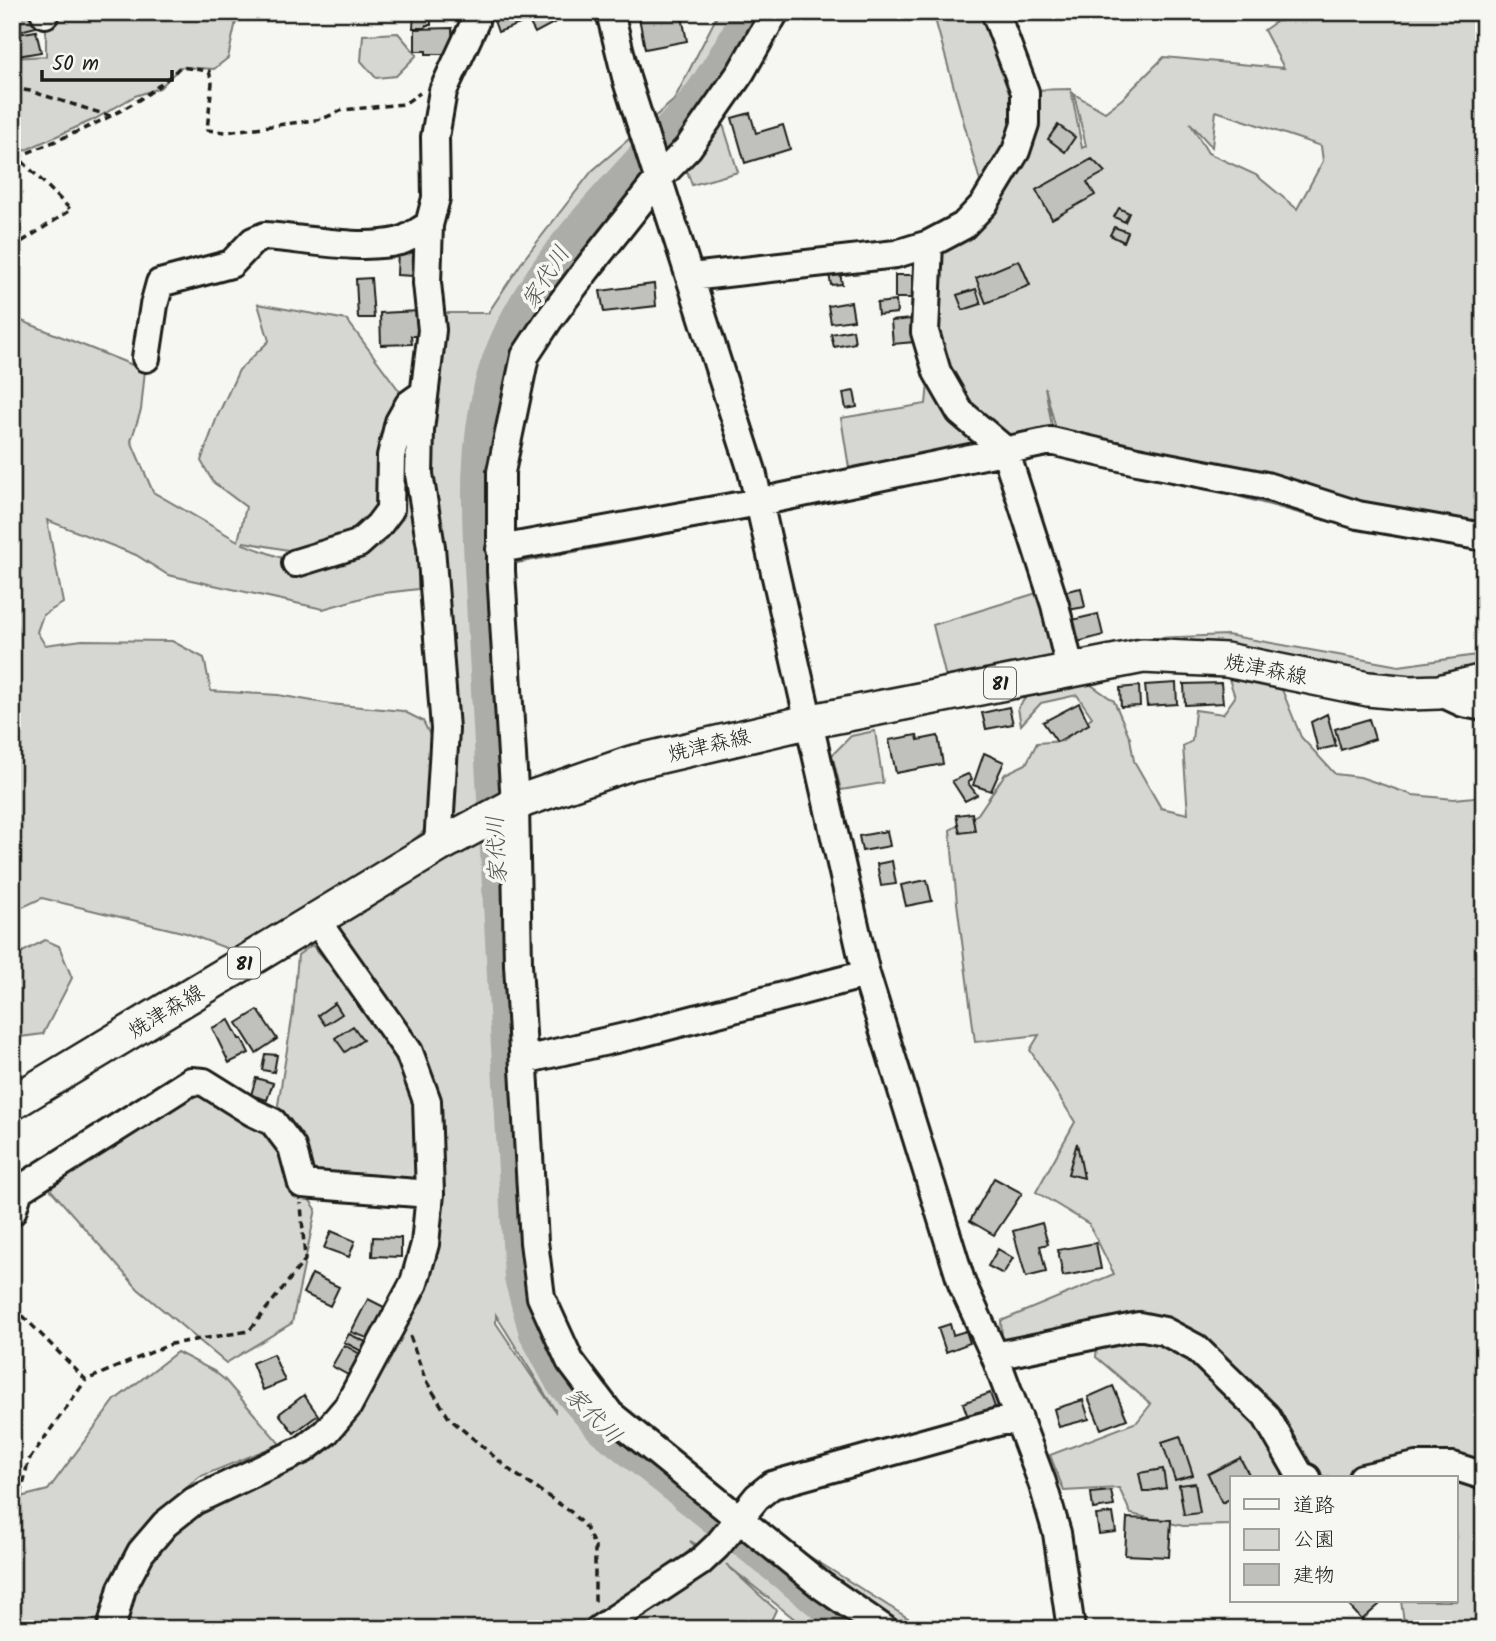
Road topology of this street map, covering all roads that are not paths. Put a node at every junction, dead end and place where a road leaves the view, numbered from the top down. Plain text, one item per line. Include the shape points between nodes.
1 (475, 12) edge
2 (610, 12) edge
3 (775, 12) edge
4 (995, 12) edge
5 (656, 170) junction
6 (429, 225) junction
7 (929, 244) junction
8 (691, 277) junction
9 (146, 358) dead end
10 (423, 394) junction
11 (1008, 461) junction
12 (759, 502) junction
13 (1484, 537) edge
14 (500, 559) junction
15 (296, 563) dead end
16 (1069, 669) junction
17 (1484, 681) edge
18 (1439, 692) junction
19 (1484, 707) edge
20 (807, 722) junction
21 (519, 802) junction
22 (438, 846) junction
23 (316, 920) junction
24 (866, 974) junction
25 (524, 1060) junction
26 (12, 1103) edge
27 (430, 1194) junction
28 (12, 1212) edge
29 (995, 1356) junction
30 (1019, 1419) junction
31 (1302, 1476) edge
32 (1371, 1476) edge
33 (1484, 1476) edge
34 (738, 1520) junction
35 (597, 1616) edge
36 (111, 1629) edge
37 (884, 1629) edge
38 (1072, 1629) edge

1 - 6 street via 475,22 443,91 435,136 436,198
2 - 5 street
3 - 5 street via 741,72 688,148
4 - 7 street via 1025,92 1025,124 1016,151 984,204 963,226
5 - 8 street
5 - 14 street via 525,356 501,472
6 - 9 street via 404,240 387,243 265,236 253,241 231,264 160,282
6 - 10 street via 427,283 432,330
7 - 8 street via 896,254
7 - 11 street via 925,332 937,372 960,412
8 - 12 street
10 - 15 street via 409,404 399,422 391,456 390,510 378,526 358,544
10 - 22 street via 419,474 431,547 445,729
11 - 12 street
11 - 13 street via 1051,441 1266,486 1358,515
11 - 16 street via 1055,605
12 - 14 street
12 - 20 street
14 - 21 street
16 - 18 main road, 焼津森線 / 81 via 1143,656 1180,657 1226,660 1368,689
16 - 20 main road, 焼津森線 / 81
17 - 18 main road, 焼津森線 / 81
18 - 19 street
20 - 21 main road, 焼津森線 / 81 via 632,763
20 - 24 street
21 - 22 main road, 焼津森線 / 81
21 - 25 street via 518,964
22 - 23 main road, 焼津森線 / 81
23 - 26 main road, 焼津森線 / 81
23 - 27 street via 409,1052 427,1101
24 - 25 street
24 - 29 street via 962,1284
25 - 34 street via 541,1297 570,1361 610,1414
27 - 28 street via 302,1184 292,1147 273,1122 204,1082 191,1081 19,1190
27 - 36 street via 425,1244 414,1283 348,1406 304,1449 194,1501 165,1524 128,1576
29 - 30 street
29 - 31 street via 1139,1326 1164,1331 1196,1348 1266,1416
30 - 34 street via 772,1485
30 - 38 street via 1057,1533
32 - 33 street via 1416,1466 1453,1466
34 - 35 street via 699,1563
34 - 37 street

